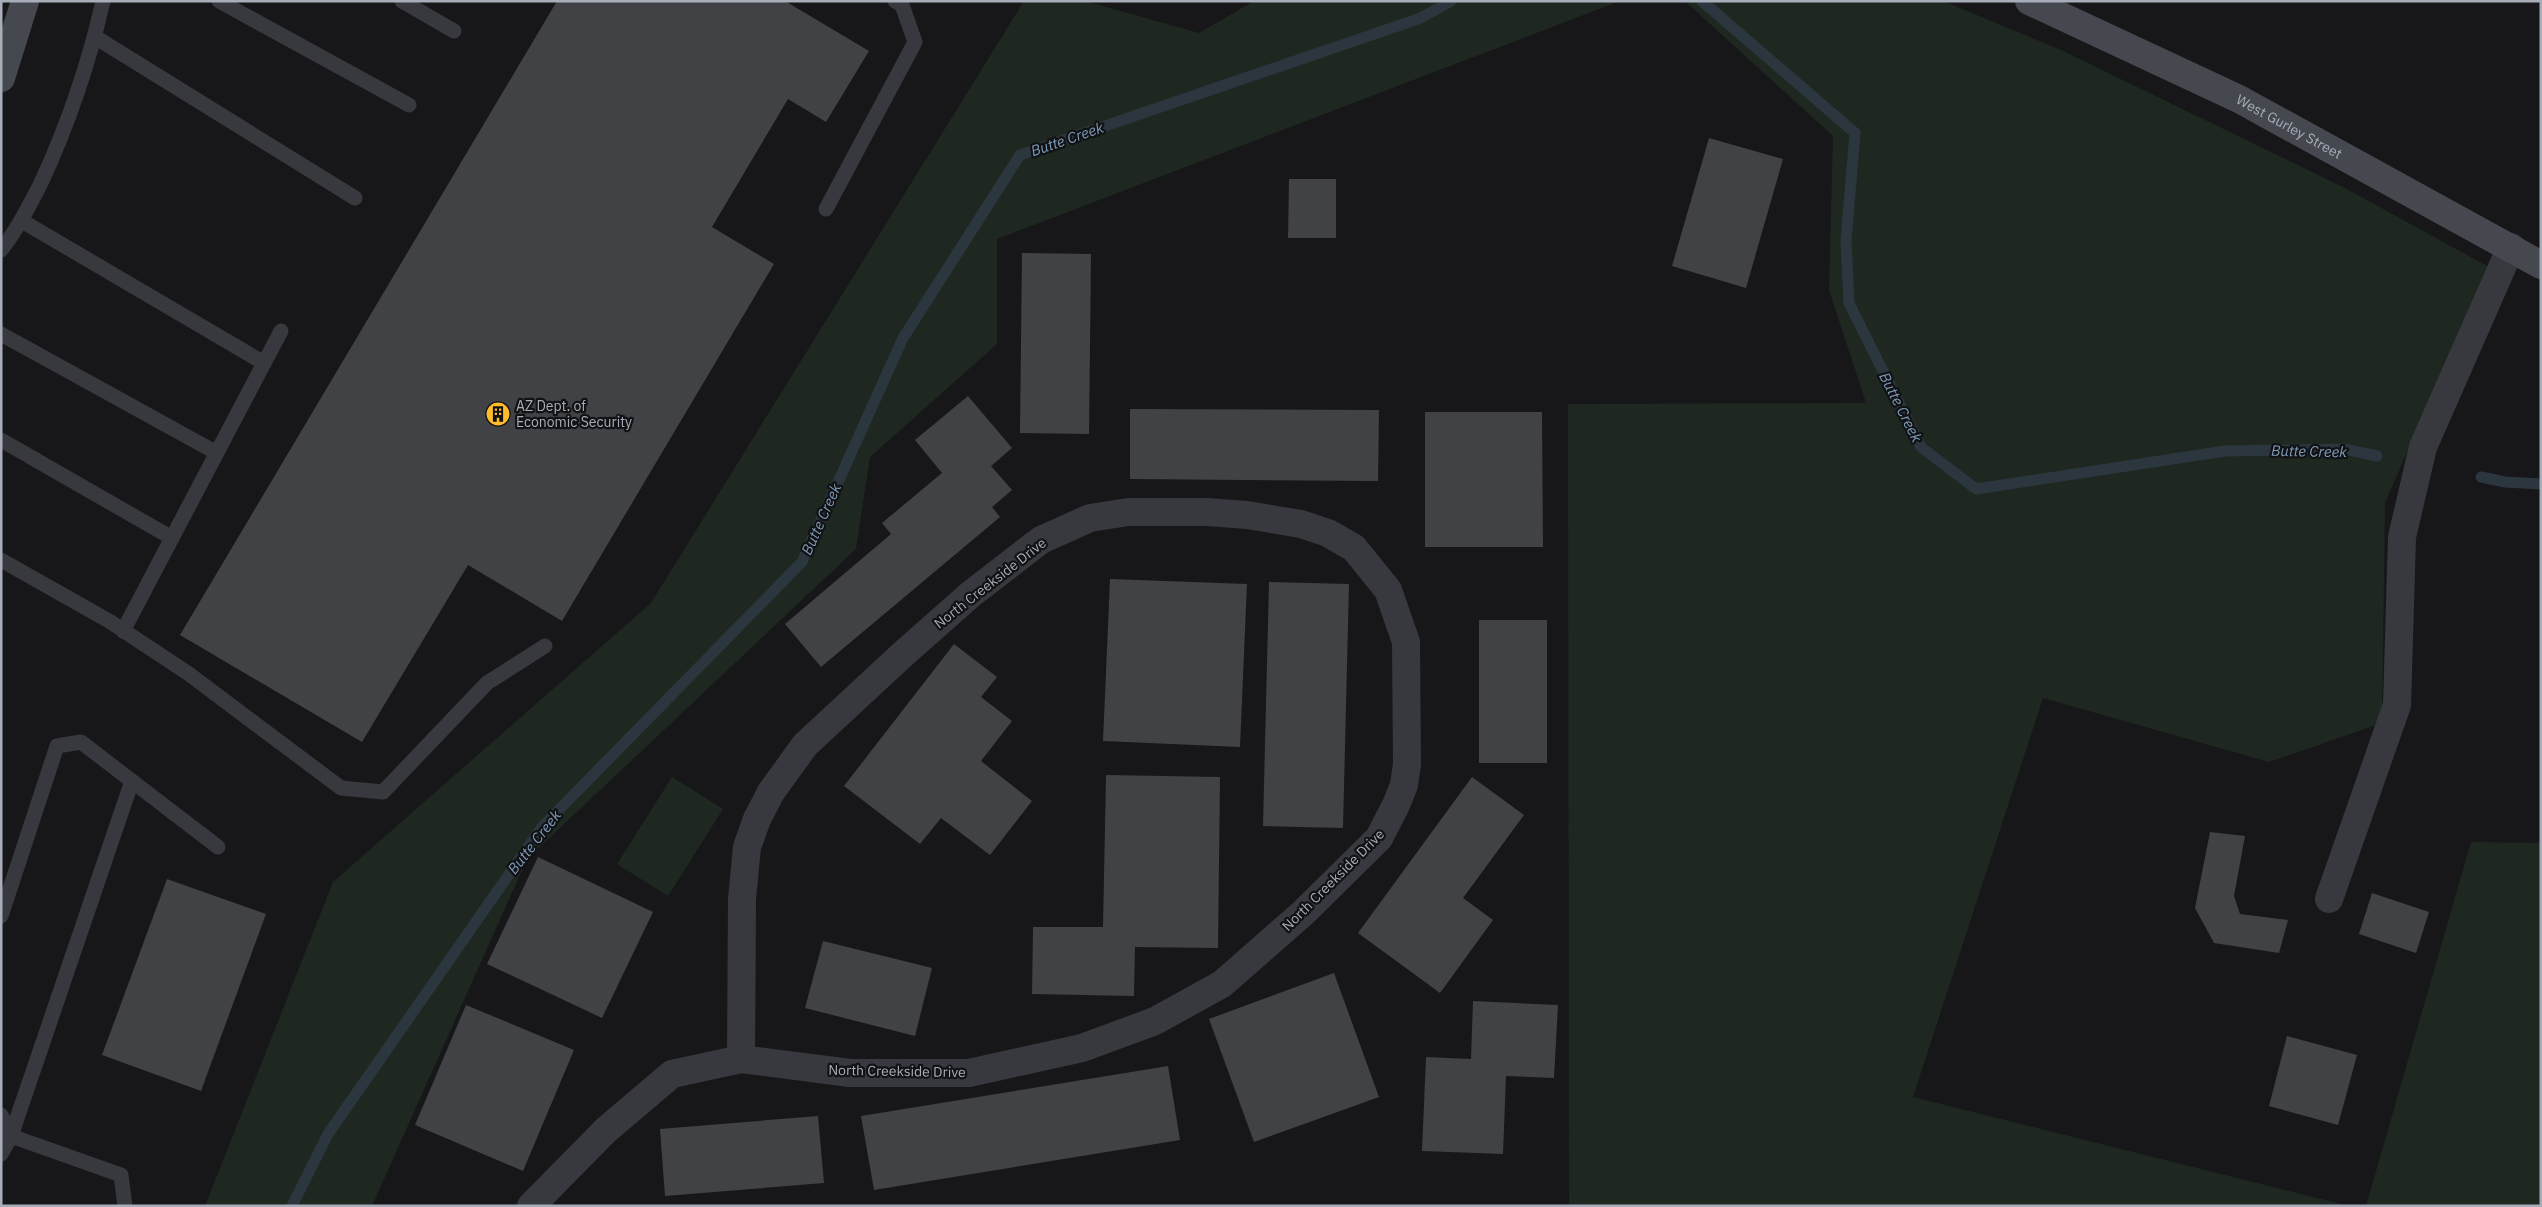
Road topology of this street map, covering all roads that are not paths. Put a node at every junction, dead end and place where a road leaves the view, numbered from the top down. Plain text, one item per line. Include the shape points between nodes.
1 (26, 1) edge
2 (104, 1) edge
3 (219, 1) edge
4 (402, 1) edge
5 (895, 1) edge
6 (2029, 1) edge
7 (454, 31) dead end
8 (95, 37) junction
9 (1, 78) edge
10 (409, 105) dead end
11 (355, 198) dead end
12 (826, 208) dead end
13 (22, 221) junction
14 (2511, 247) junction
15 (1, 250) edge
16 (2541, 265) edge
17 (281, 331) dead end
18 (1, 334) edge
19 (264, 363) junction
20 (1, 440) edge
21 (217, 453) junction
22 (172, 538) junction
23 (1, 560) edge
24 (123, 630) junction
25 (546, 646) dead end
26 (132, 781) junction
27 (218, 847) dead end
28 (2329, 899) dead end
29 (1, 916) edge
30 (741, 1059) junction
31 (1, 1116) edge
32 (12, 1136) junction
33 (1, 1154) edge
34 (125, 1206) edge
35 (531, 1206) edge

1 - 9 main road
2 - 8 lane
3 - 10 lane
4 - 7 lane
5 - 12 lane via 902,5 915,42
6 - 14 main road, West Gurley Street via 2239,100
8 - 11 lane
8 - 13 lane via 90,60 59,144
13 - 15 lane
13 - 19 lane
14 - 16 main road, West Gurley Street
14 - 28 street via 2422,448 2402,537 2397,705
17 - 19 lane
18 - 21 lane
19 - 21 lane
20 - 22 lane
21 - 22 lane
22 - 24 lane
23 - 24 lane
24 - 25 lane via 189,674 341,788 383,792 488,683
26 - 27 lane
26 - 29 lane via 81,742 57,746
26 - 32 lane
30 - 30 street, North Creekside Drive via 850,1073 969,1073 1082,1048 1155,1021 1222,984 1303,913 1379,838 1396,805 1404,785 1407,764 1406,642 1388,590 1354,548 1328,533 1301,524 1246,515 1128,512 1090,518 1041,540 964,600 819,732 771,792 748,847 742,899
30 - 35 street, North Creekside Drive via 672,1074 606,1130
31 - 32 lane
32 - 33 lane
32 - 34 lane via 120,1175

